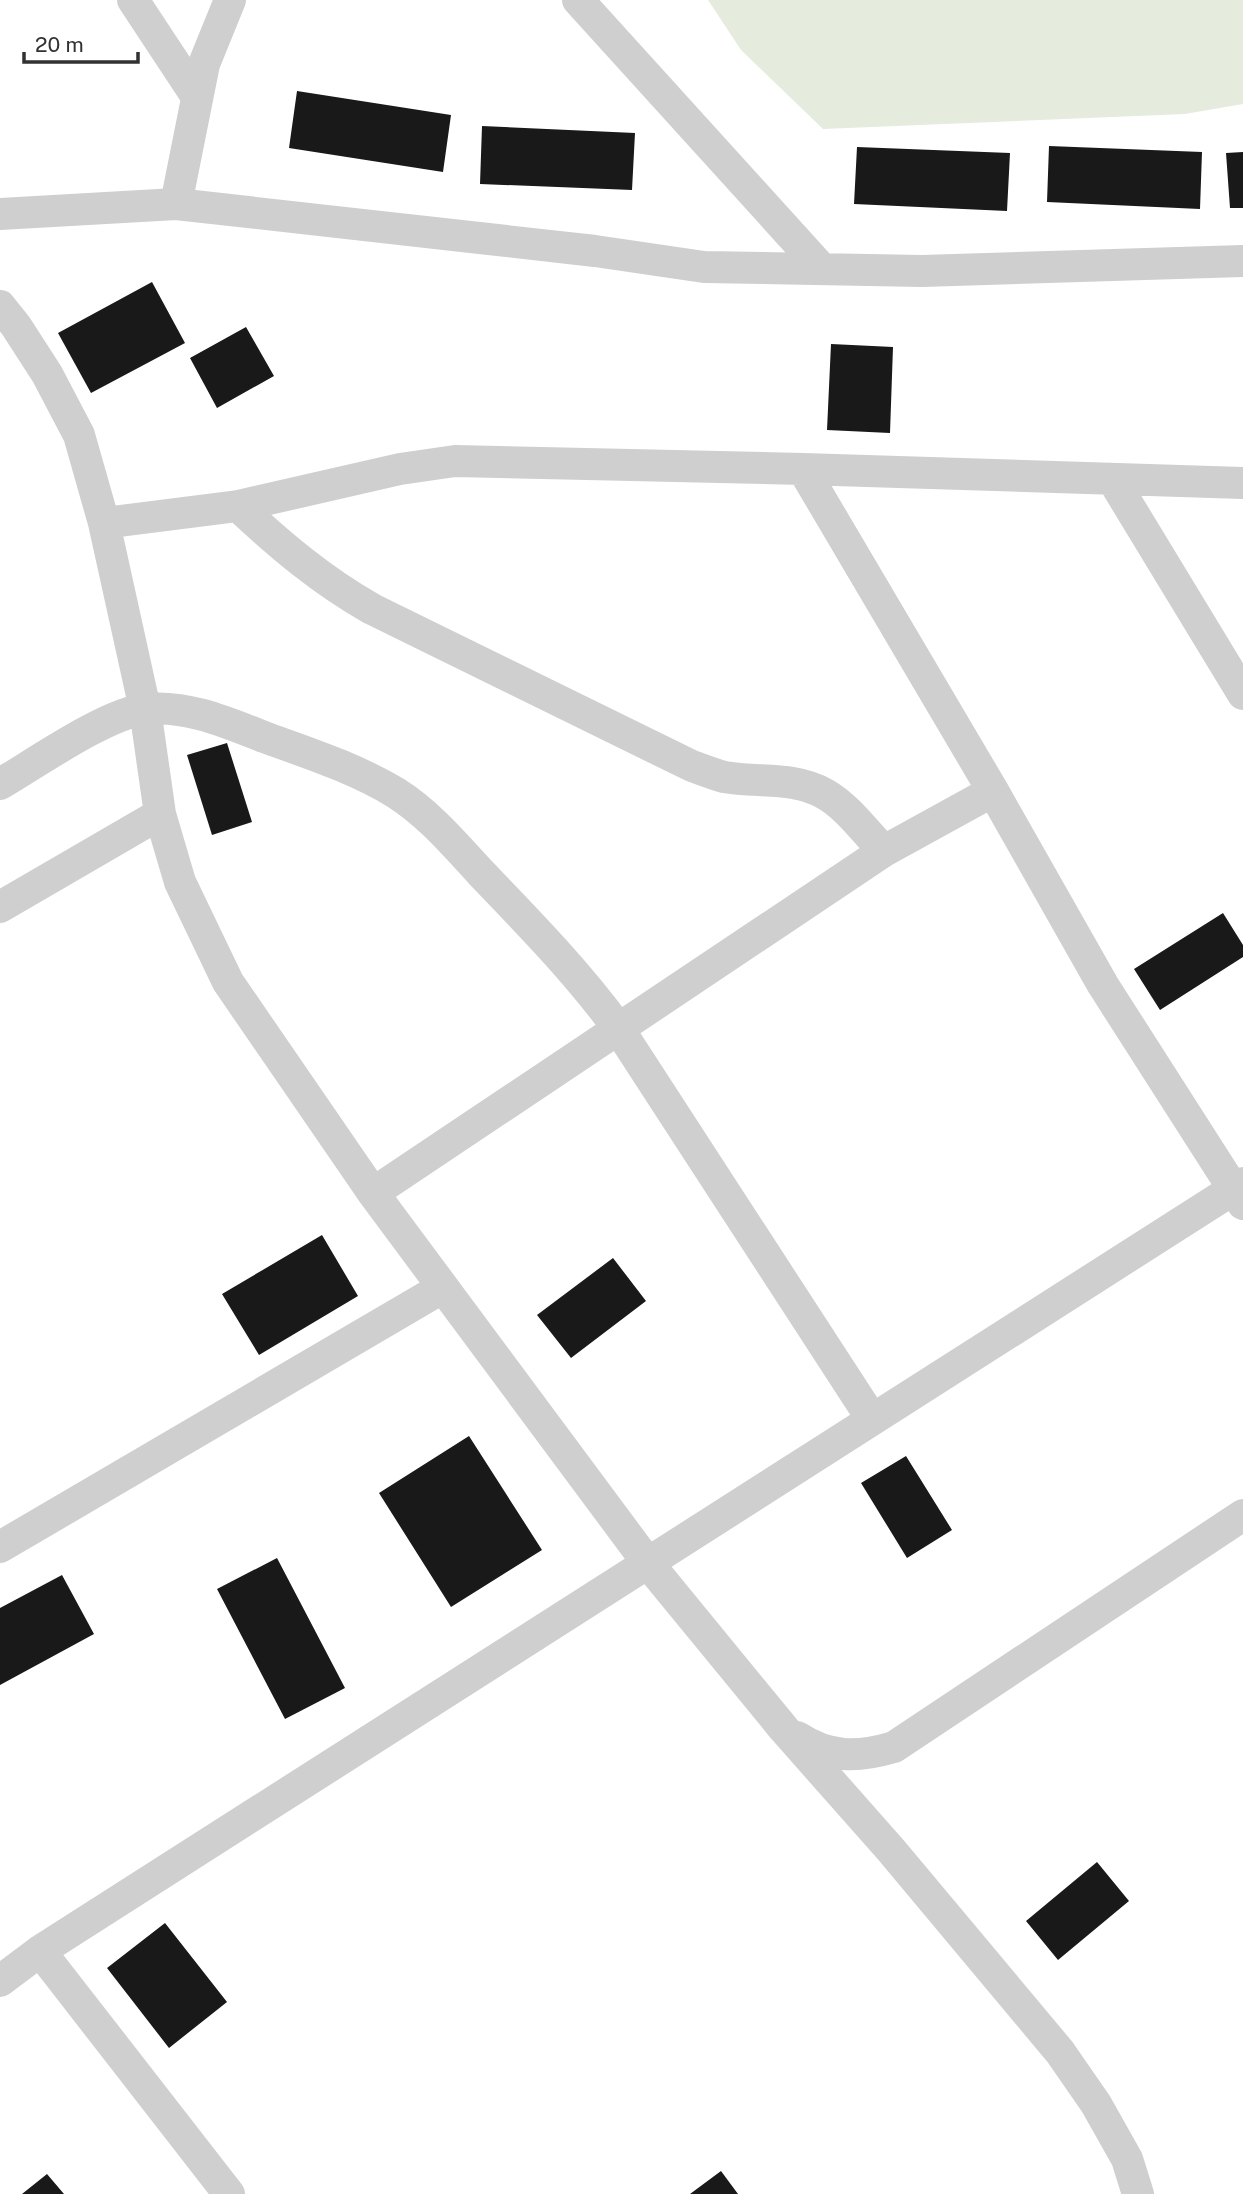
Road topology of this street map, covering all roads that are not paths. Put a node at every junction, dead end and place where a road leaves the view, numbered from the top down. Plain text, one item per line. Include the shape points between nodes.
1 (133, 0) edge
2 (230, 0) edge
3 (578, 0) edge
4 (197, 97) junction
5 (176, 204) junction
6 (0, 215) edge
7 (1243, 261) edge
8 (822, 269) junction
9 (0, 306) edge
10 (803, 469) junction
11 (1113, 480) junction
12 (1243, 483) edge
13 (238, 506) junction
14 (104, 523) junction
15 (1243, 694) edge
16 (145, 709) junction
17 (0, 784) edge
18 (993, 791) junction
19 (160, 814) junction
20 (884, 851) junction
21 (0, 907) edge
22 (618, 1028) junction
23 (373, 1193) junction
24 (1240, 1193) edge
25 (442, 1287) junction
26 (872, 1419) junction
27 (1243, 1515) edge
28 (0, 1547) edge
29 (647, 1562) junction
30 (784, 1729) junction
31 (40, 1951) junction
32 (0, 1981) edge
33 (229, 2194) edge
34 (1138, 2194) edge

1 - 4 street
2 - 4 street via 204,64
3 - 8 street
4 - 5 street
5 - 6 street
5 - 8 street via 704,267
7 - 8 street via 922,271
9 - 14 street via 47,374 79,435
10 - 11 street
10 - 13 street via 455,461
10 - 18 street
11 - 12 street
11 - 15 street
13 - 14 street
13 - 20 street via 335,588 372,608 692,766 722,776 775,780 825,793
14 - 16 street
16 - 17 street via 106,722
16 - 19 street
16 - 22 street via 205,715 333,763 398,795 448,838 565,961
18 - 20 street
18 - 24 street via 1103,985
19 - 21 street
19 - 23 street via 180,882 228,982
20 - 22 street
22 - 23 street
22 - 26 street
23 - 25 street
24 - 26 street
25 - 28 street
25 - 29 street
26 - 29 street
27 - 30 street via 894,1747 846,1756 812,1747
29 - 30 street
29 - 31 street
30 - 34 street via 1059,2052 1096,2104 1126,2159
31 - 32 street
31 - 33 street

